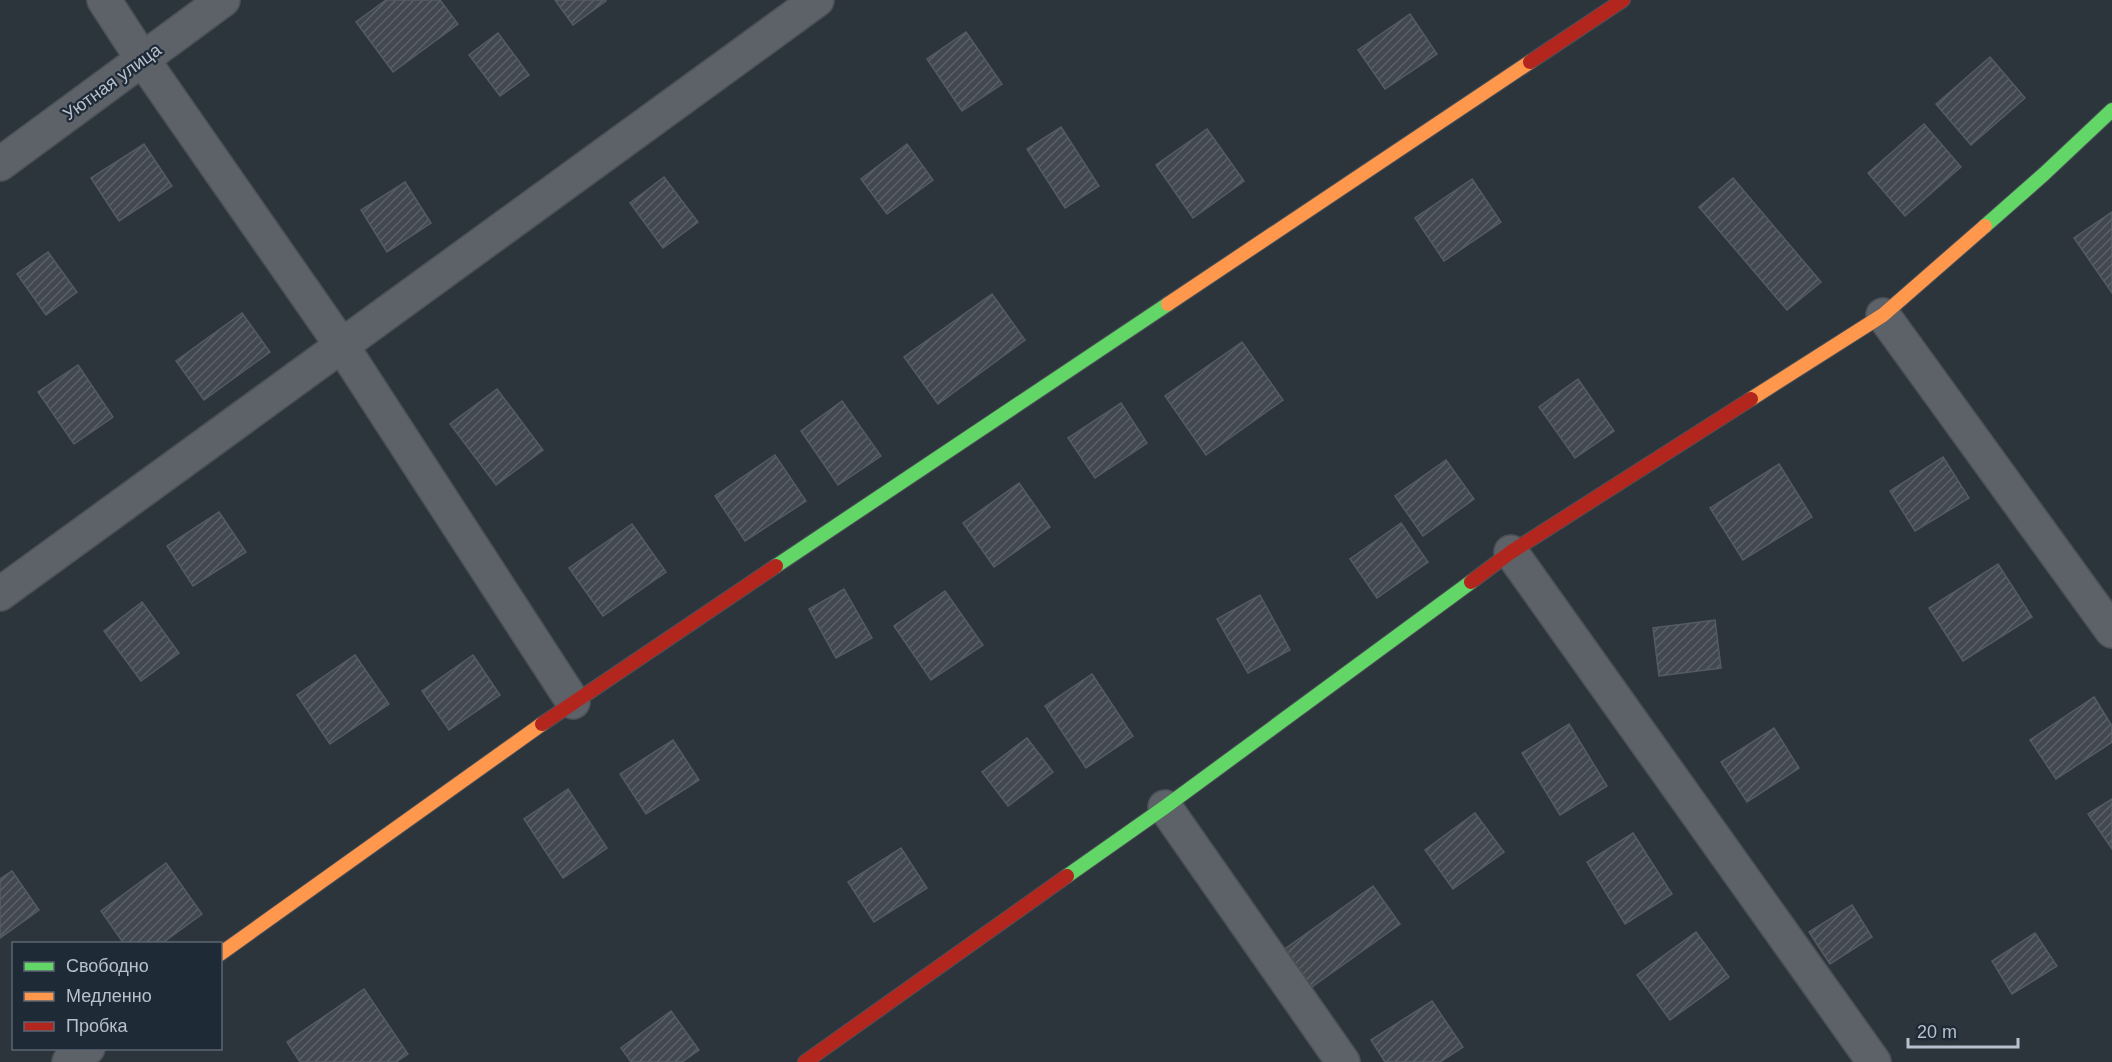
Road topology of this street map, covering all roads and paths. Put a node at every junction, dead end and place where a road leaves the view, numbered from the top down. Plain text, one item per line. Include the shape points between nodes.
1 (104, 0) edge
2 (223, 0) edge
3 (817, 0) edge
4 (1623, 0) edge
5 (143, 60) junction
6 (2112, 110) edge
7 (0, 164) edge
8 (1883, 315) junction
9 (342, 346) junction
10 (1511, 552) junction
11 (0, 594) edge
12 (2112, 631) edge
13 (573, 702) junction
14 (1165, 807) junction
15 (222, 953) edge
16 (85, 1050) edge
17 (69, 1062) edge
18 (805, 1062) edge
19 (1343, 1062) edge
20 (1874, 1062) edge

1 - 5 street
2 - 5 street, Уютная улица
3 - 9 street
4 - 13 street
5 - 7 street, Уютная улица
5 - 9 street
6 - 8 street
8 - 10 street
8 - 12 street
9 - 11 street
9 - 13 street
10 - 14 street
10 - 20 street
13 - 15 street
14 - 18 street
14 - 19 street
16 - 17 street

